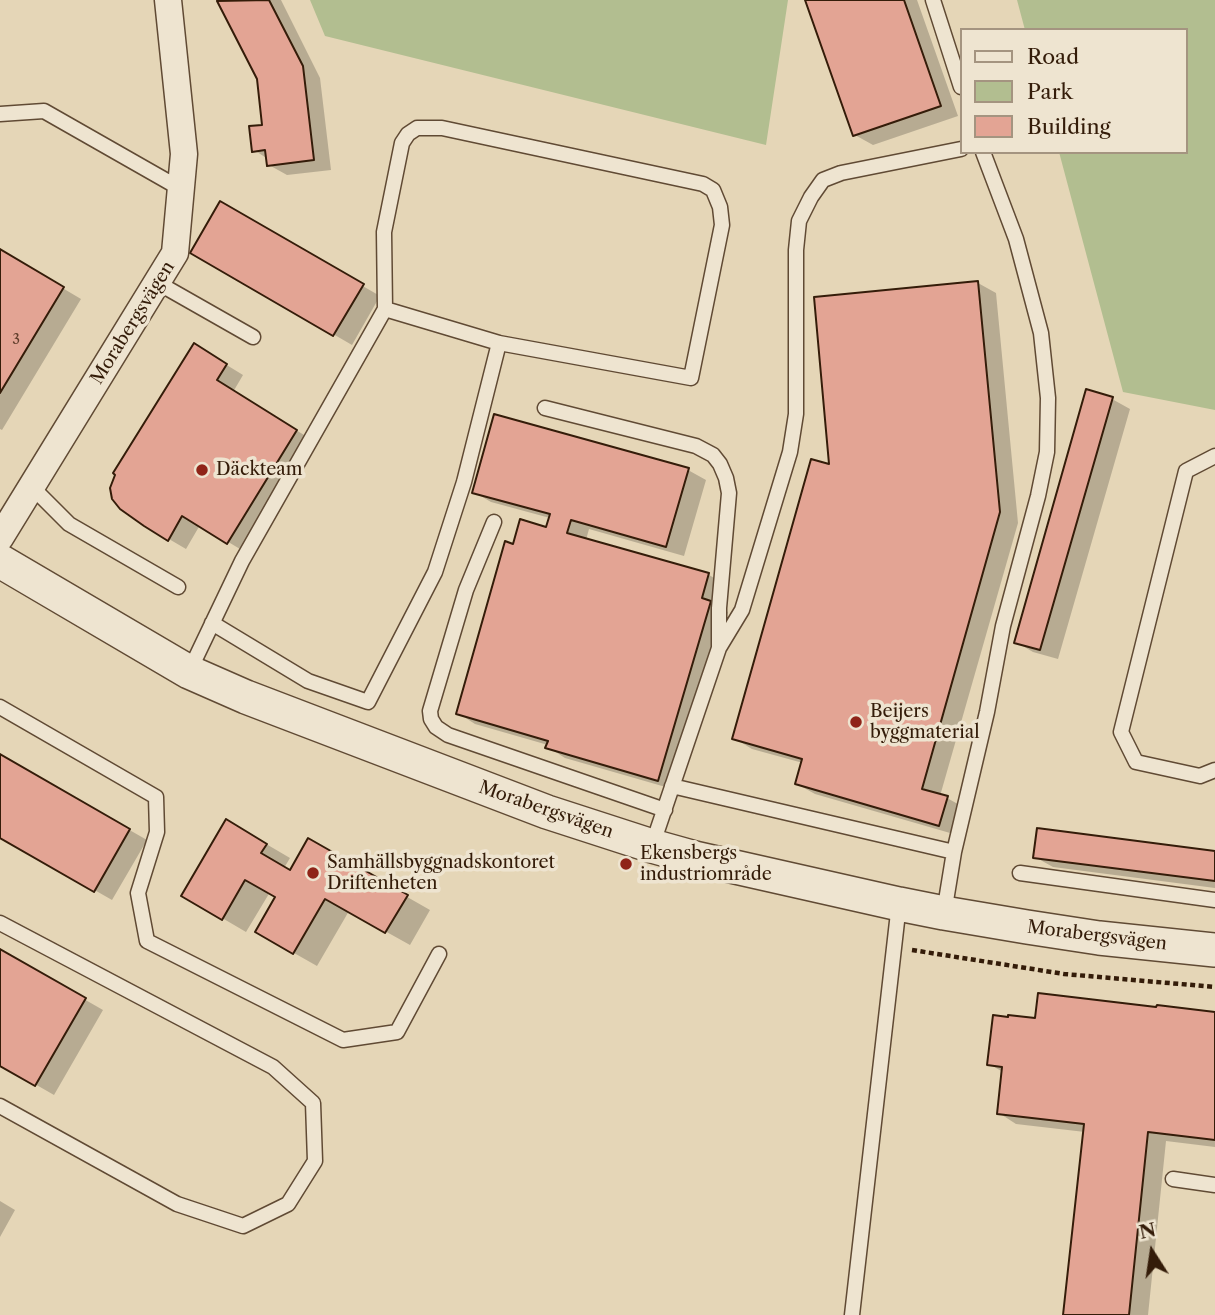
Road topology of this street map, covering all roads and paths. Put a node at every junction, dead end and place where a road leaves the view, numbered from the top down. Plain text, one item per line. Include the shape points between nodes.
1 (168, 0) edge
2 (933, 0) edge
3 (960, 84) edge
4 (0, 114) edge
5 (960, 149) edge
6 (984, 154) edge
7 (181, 190) junction
8 (158, 283) junction
9 (385, 309) junction
10 (253, 337) dead end
11 (499, 343) junction
12 (545, 408) dead end
13 (1215, 456) edge
14 (32, 487) junction
15 (494, 522) dead end
16 (0, 538) edge
17 (0, 561) edge
18 (178, 587) dead end
19 (212, 623) junction
20 (719, 648) junction
21 (189, 671) junction
22 (0, 707) edge
23 (1215, 770) edge
24 (672, 786) junction
25 (665, 810) junction
26 (652, 846) junction
27 (954, 852) junction
28 (1020, 873) dead end
29 (1215, 900) edge
30 (899, 904) junction
31 (944, 913) junction
32 (0, 923) edge
33 (894, 947) junction
34 (1215, 950) edge
35 (439, 954) dead end
36 (1215, 987) edge
37 (0, 1106) edge
38 (1173, 1179) dead end
39 (1215, 1185) edge
40 (852, 1315) edge

1 - 7 street, Morabergsvägen via 184,153
2 - 3 lane
4 - 7 lane via 44,111
5 - 20 lane via 822,180 799,221 796,414 790,452 742,610
6 - 27 lane via 1016,239 1041,333 1048,398 1047,452
7 - 8 street, Morabergsvägen via 175,253
8 - 10 lane
8 - 14 street, Morabergsvägen
9 - 11 lane
9 - 11 lane via 384,232 402,144 417,128 442,128 703,184 713,190 722,225 691,378
9 - 19 lane
11 - 19 lane via 464,482 435,572 368,702 308,681
12 - 20 lane via 713,454 729,493
13 - 23 lane via 1185,471 1121,732 1136,762 1199,776
14 - 16 street, Morabergsvägen
14 - 18 lane via 69,524
15 - 25 lane via 466,590 431,719 448,735
17 - 21 street, Morabergsvägen
19 - 21 lane
20 - 24 lane
21 - 26 street, Morabergsvägen via 522,803
22 - 35 lane via 156,797 157,832 138,893 147,941 343,1040 397,1032
24 - 25 lane
24 - 27 lane
25 - 26 lane
26 - 30 street, Morabergsvägen
27 - 31 lane
28 - 29 lane
30 - 31 street, Morabergsvägen
30 - 33 lane
31 - 34 street, Morabergsvägen
32 - 37 lane via 273,1066 313,1103 315,1161 288,1204 243,1226 177,1204
33 - 36 path via 1064,974
33 - 40 lane
38 - 39 lane

